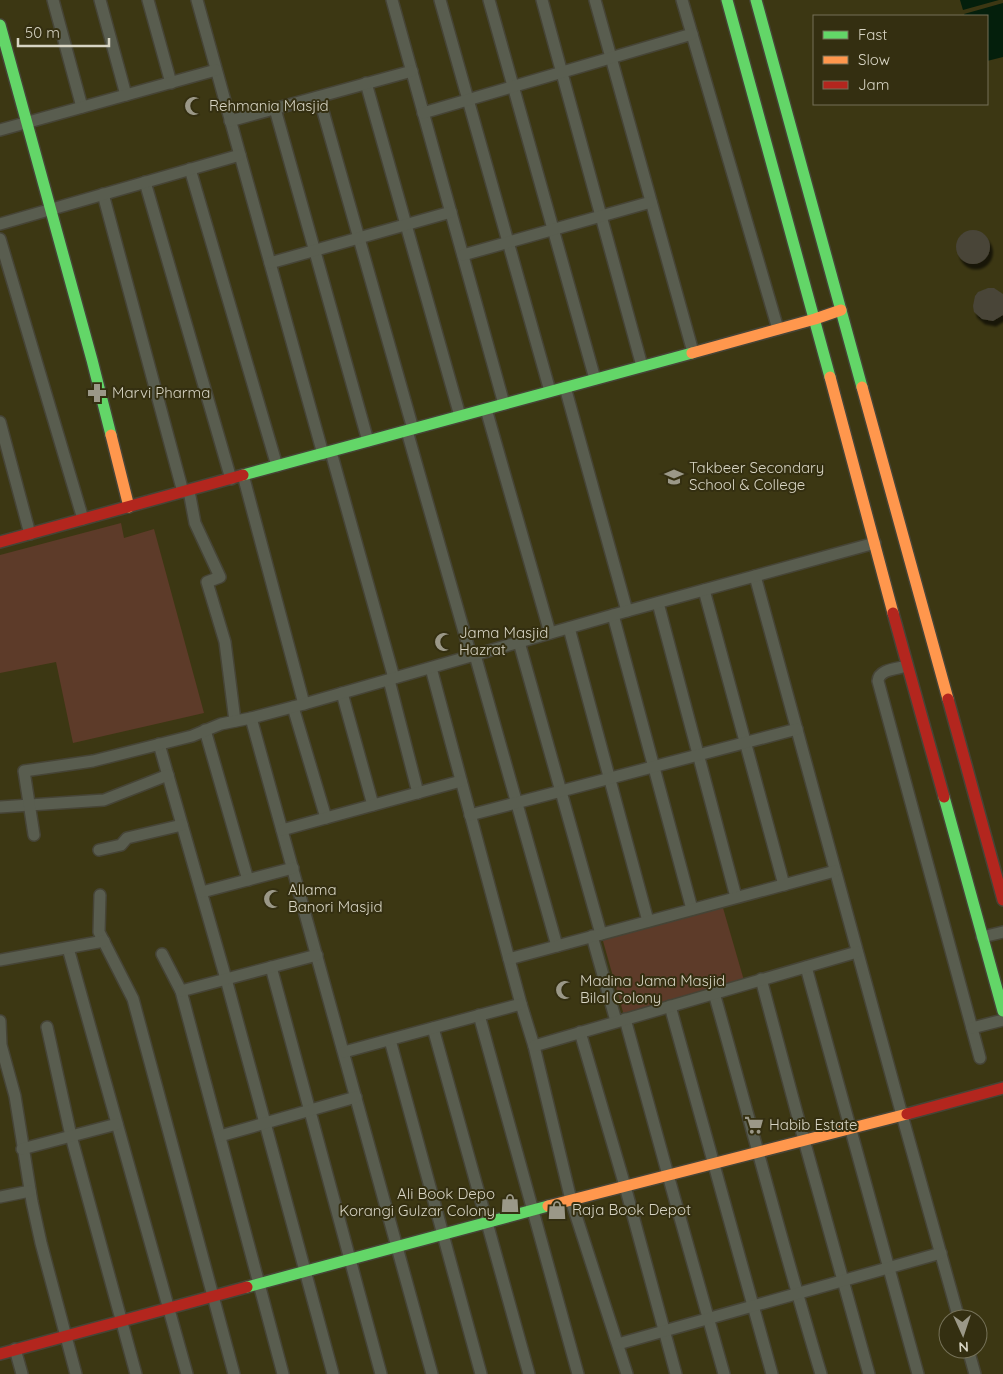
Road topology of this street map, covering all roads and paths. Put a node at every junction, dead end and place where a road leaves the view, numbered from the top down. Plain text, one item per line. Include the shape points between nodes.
1 (53, 0) edge
2 (100, 0) edge
3 (148, 0) edge
4 (197, 0) edge
5 (392, 0) edge
6 (440, 0) edge
7 (489, 0) edge
8 (542, 0) edge
9 (595, 0) edge
10 (682, 0) edge
11 (727, 0) edge
12 (756, 0) edge
13 (0, 25) edge
14 (692, 34) junction
15 (611, 57) junction
16 (216, 70) junction
17 (412, 71) junction
18 (562, 72) junction
19 (171, 83) junction
20 (366, 84) junction
21 (513, 86) junction
22 (126, 95) junction
23 (319, 96) junction
24 (468, 100) junction
25 (82, 107) junction
26 (275, 109) junction
27 (423, 113) junction
28 (230, 121) junction
29 (27, 122) junction
30 (0, 130) edge
31 (240, 155) junction
32 (190, 169) junction
33 (145, 182) junction
34 (103, 194) junction
35 (651, 202) junction
36 (50, 209) junction
37 (451, 212) junction
38 (601, 216) junction
39 (0, 224) edge
40 (406, 225) junction
41 (553, 230) junction
42 (359, 238) junction
43 (0, 239) edge
44 (508, 242) junction
45 (315, 251) junction
46 (463, 255) junction
47 (270, 263) junction
48 (842, 310) junction
49 (815, 319) junction
50 (778, 329) junction
51 (693, 352) junction
52 (642, 366) junction
53 (595, 379) junction
54 (565, 388) junction
55 (550, 392) junction
56 (504, 404) junction
57 (486, 409) junction
58 (460, 416) junction
59 (0, 422) edge
60 (410, 430) junction
61 (368, 442) junction
62 (327, 453) junction
63 (276, 466) junction
64 (243, 476) junction
65 (231, 479) junction
66 (186, 491) junction
67 (129, 507) junction
68 (83, 520) junction
69 (30, 534) junction
70 (0, 542) edge
71 (875, 543) junction
72 (755, 576) junction
73 (704, 590) junction
74 (658, 603) junction
75 (627, 611) junction
76 (613, 615) junction
77 (569, 628) junction
78 (550, 634) junction
79 (519, 642) junction
80 (473, 655) junction
81 (903, 667) junction
82 (431, 668) junction
83 (392, 679) junction
84 (342, 693) junction
85 (299, 706) junction
86 (251, 718) junction
87 (235, 721) junction
88 (797, 729) junction
89 (205, 730) junction
90 (745, 742) junction
91 (159, 744) junction
92 (698, 755) junction
93 (654, 766) junction
94 (168, 776) junction
95 (609, 778) junction
96 (461, 781) junction
97 (561, 791) junction
98 (418, 793) junction
99 (517, 802) junction
100 (30, 804) junction
101 (373, 805) junction
102 (0, 806) edge
103 (470, 815) junction
104 (326, 818) junction
105 (182, 825) junction
106 (282, 830) junction
107 (34, 835) dead end
108 (99, 850) dead end
109 (292, 868) junction
110 (835, 871) junction
111 (248, 880) junction
112 (784, 884) junction
113 (202, 892) junction
114 (100, 895) dead end
115 (736, 898) junction
116 (1003, 900) edge
117 (692, 909) junction
118 (648, 921) junction
119 (1003, 932) edge
120 (596, 935) junction
121 (982, 937) junction
122 (104, 941) junction
123 (557, 946) junction
124 (68, 948) junction
125 (857, 952) junction
126 (162, 954) dead end
127 (317, 955) junction
128 (509, 958) junction
129 (0, 960) edge
130 (271, 967) junction
131 (806, 967) junction
132 (226, 979) junction
133 (761, 980) junction
134 (181, 990) junction
135 (714, 993) junction
136 (521, 1004) junction
137 (670, 1006) junction
138 (1003, 1011) edge
139 (479, 1015) junction
140 (621, 1020) junction
141 (0, 1021) edge
142 (987, 1024) edge
143 (48, 1027) dead end
144 (433, 1028) junction
145 (580, 1032) junction
146 (0, 1037) edge
147 (390, 1040) junction
148 (534, 1046) junction
149 (344, 1052) junction
150 (980, 1058) dead end
151 (3, 1060) edge
152 (1001, 1089) edge
153 (356, 1097) junction
154 (310, 1110) junction
155 (902, 1116) junction
156 (265, 1123) junction
157 (117, 1124) junction
158 (850, 1128) junction
159 (71, 1136) junction
160 (220, 1136) junction
161 (804, 1140) junction
162 (22, 1149) junction
163 (759, 1152) junction
164 (713, 1164) junction
165 (668, 1175) junction
166 (625, 1186) junction
167 (30, 1191) junction
168 (0, 1197) edge
169 (571, 1200) junction
170 (534, 1210) junction
171 (487, 1222) junction
172 (444, 1234) junction
173 (397, 1247) junction
174 (941, 1253) junction
175 (351, 1259) junction
176 (889, 1267) junction
177 (305, 1271) junction
178 (843, 1280) junction
179 (259, 1284) junction
180 (797, 1293) junction
181 (213, 1296) junction
182 (753, 1306) junction
183 (168, 1308) junction
184 (956, 1309) edge
185 (708, 1318) junction
186 (121, 1321) junction
187 (664, 1331) junction
188 (65, 1336) junction
189 (618, 1344) junction
190 (15, 1349) junction
191 (0, 1354) edge
192 (971, 1359) edge
193 (22, 1374) edge
194 (76, 1374) edge
195 (136, 1374) edge
196 (187, 1374) edge
197 (234, 1374) edge
198 (283, 1374) edge
199 (333, 1374) edge
200 (381, 1374) edge
201 (432, 1374) edge
202 (482, 1374) edge
203 (530, 1374) edge
204 (578, 1374) edge
205 (627, 1374) edge
206 (676, 1374) edge
207 (724, 1374) edge
208 (772, 1374) edge
209 (821, 1374) edge
210 (870, 1374) edge
211 (918, 1374) edge
212 (975, 1374) edge

1 - 25 street
2 - 22 street
3 - 19 street
4 - 16 street
5 - 17 street
6 - 24 street
7 - 21 street
8 - 18 street
9 - 15 street
10 - 14 street
11 - 49 street
12 - 48 street
13 - 29 street
14 - 15 street
14 - 50 street
15 - 18 street
15 - 35 street
16 - 19 street
16 - 28 street
17 - 20 street
17 - 27 street
18 - 21 street
18 - 38 street
19 - 22 street
20 - 23 street
20 - 40 street
21 - 24 street
21 - 41 street
22 - 25 street
23 - 26 street
23 - 42 street
24 - 27 street
24 - 44 street
25 - 29 street
26 - 28 street
26 - 45 street
27 - 37 street
28 - 31 street
29 - 30 street
29 - 36 street
31 - 32 street
31 - 47 street
32 - 33 street
32 - 63 street
33 - 34 street
33 - 65 street
34 - 36 street
34 - 66 street
35 - 38 street
35 - 51 street
36 - 39 street
36 - 67 street
37 - 40 street
37 - 46 street
38 - 41 street
38 - 52 street
40 - 42 street
40 - 58 street
41 - 44 street
41 - 53 street
42 - 45 street
42 - 60 street
43 - 68 street
44 - 46 street
44 - 55 street
45 - 47 street
45 - 61 street
46 - 56 street
47 - 62 street
48 - 49 street
48 - 116 street
49 - 50 street
49 - 71 street
50 - 51 street
51 - 52 street
52 - 53 street
53 - 54 street
54 - 55 street
54 - 75 street
55 - 56 street
56 - 57 street
57 - 58 street
57 - 78 street
58 - 60 street
59 - 69 street
60 - 61 street
60 - 80 street
61 - 62 street
62 - 63 street
62 - 83 street
63 - 64 street
64 - 65 street
64 - 85 street
65 - 66 street
66 - 67 street
66 - 87 street via 195,523 220,576 207,582 226,642
67 - 68 street
68 - 69 street
69 - 70 street
71 - 72 street
71 - 81 street
72 - 73 street
72 - 88 street
73 - 74 street
73 - 90 street
74 - 75 street
74 - 92 street
75 - 76 street
76 - 77 street
76 - 93 street
77 - 78 street
77 - 95 street
78 - 79 street
79 - 80 street
79 - 97 street
80 - 82 street
80 - 99 street
81 - 121 street
81 - 142 street via 882,672 878,680
82 - 83 street
82 - 96 street
83 - 84 street
83 - 98 street
84 - 85 street
84 - 101 street
85 - 86 street
85 - 104 street
86 - 87 street
86 - 106 street
87 - 89 street
88 - 90 street
88 - 110 street
89 - 91 street
89 - 111 street
90 - 92 street
90 - 112 street
91 - 94 street
91 - 100 street via 93,761 24,771
92 - 93 street
92 - 115 street
93 - 95 street
93 - 117 street
94 - 100 street via 104,800
94 - 105 street
95 - 97 street
95 - 118 street
96 - 98 street
96 - 103 street
97 - 99 street
97 - 120 street
98 - 101 street
99 - 103 street
99 - 123 street
100 - 102 street
100 - 107 street
101 - 104 street
103 - 128 street
104 - 106 street
105 - 108 street via 127,838 120,846
105 - 113 street
106 - 109 street
109 - 111 street
109 - 127 street
110 - 112 street
110 - 125 street
111 - 113 street
112 - 115 street
113 - 132 street
114 - 122 street via 99,932
115 - 117 street
117 - 118 street
118 - 120 street
119 - 121 street
120 - 123 street
120 - 140 street
121 - 138 street
122 - 124 street
122 - 181 street via 133,998
123 - 128 street
124 - 129 street
124 - 157 street
125 - 131 street
125 - 155 street
126 - 134 street
127 - 130 street
127 - 149 street
128 - 136 street
130 - 132 street
130 - 154 street
131 - 133 street
131 - 158 street
132 - 134 street
132 - 156 street
133 - 135 street
133 - 161 street
134 - 160 street
135 - 137 street
135 - 163 street
136 - 139 street
136 - 148 street
137 - 140 street
137 - 164 street
139 - 144 street
139 - 170 street
140 - 145 street
140 - 165 street
141 - 146 street
142 - 150 street
143 - 159 street
144 - 147 street
144 - 171 street
145 - 148 street
145 - 166 street
146 - 151 street
147 - 149 street
147 - 172 street
148 - 169 street
149 - 153 street
151 - 162 street via 15,1096
152 - 155 street
153 - 154 street
153 - 173 street
154 - 156 street
154 - 175 street
155 - 158 street
155 - 174 street
156 - 160 street
156 - 177 street
157 - 159 street
157 - 183 street
158 - 161 street
158 - 176 street
159 - 162 street
159 - 186 street
160 - 179 street
161 - 163 street
161 - 178 street
162 - 167 street
163 - 164 street
163 - 180 street
164 - 165 street
164 - 182 street
165 - 166 street
165 - 185 street
166 - 169 street
166 - 187 street
167 - 168 street
167 - 188 street
169 - 170 street
169 - 189 street
170 - 171 street
170 - 204 street
171 - 172 street
171 - 203 street
172 - 173 street
172 - 202 street
173 - 175 street
173 - 201 street
174 - 176 street
174 - 184 street
175 - 177 street
175 - 200 street
176 - 178 street
176 - 211 street
177 - 179 street
177 - 199 street
178 - 180 street
178 - 210 street
179 - 181 street
179 - 198 street
180 - 182 street
180 - 209 street
181 - 183 street
181 - 197 street
182 - 185 street
182 - 208 street
183 - 186 street
183 - 196 street
185 - 187 street
185 - 207 street
186 - 188 street
186 - 195 street
187 - 189 street
187 - 206 street
188 - 190 street
188 - 194 street
189 - 205 street
190 - 191 street
190 - 193 street
192 - 212 street

